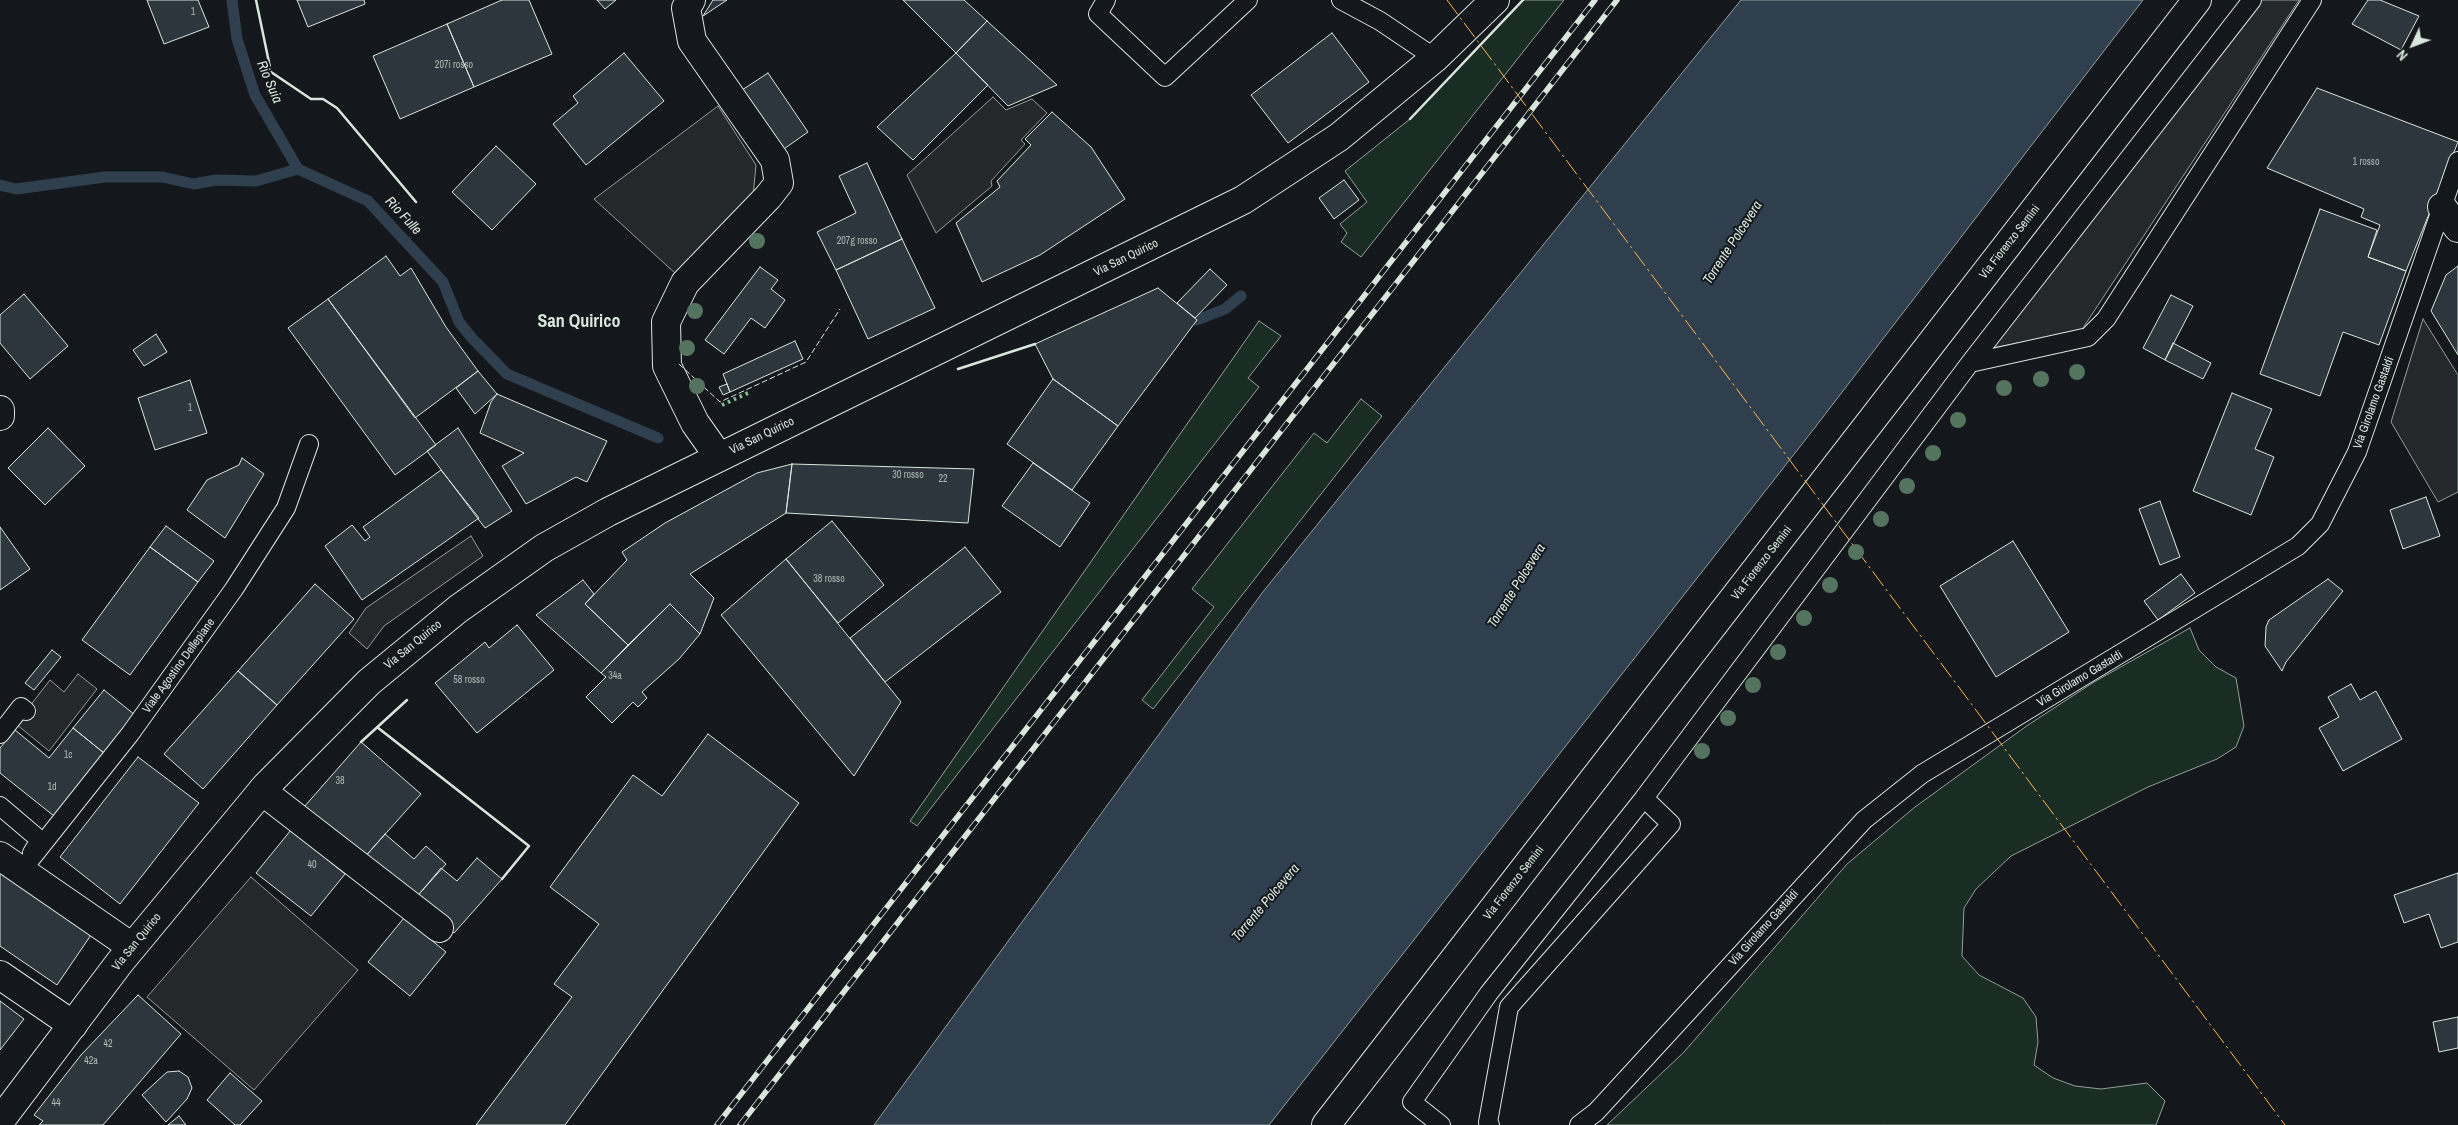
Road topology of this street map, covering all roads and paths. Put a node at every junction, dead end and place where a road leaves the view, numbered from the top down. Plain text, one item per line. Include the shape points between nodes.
1 (691, 0) edge
2 (1106, 0) edge
3 (1248, 0) edge
4 (1341, 0) edge
5 (1495, 0) edge
6 (2197, 0) edge
7 (2252, 0) edge
8 (2312, 0) edge
9 (1435, 58) junction
10 (2458, 161) edge
11 (2450, 217) edge
12 (1970, 363) junction
13 (0, 410) edge
14 (0, 416) edge
15 (309, 444) dead end
16 (719, 457) junction
17 (26, 711) dead end
18 (0, 734) edge
19 (262, 791) junction
20 (1644, 798) junction
21 (0, 806) edge
22 (11, 863) edge
23 (438, 928) dead end
24 (132, 947) junction
25 (0, 975) edge
26 (73, 1025) junction
27 (0, 1120) edge
28 (1326, 1125) edge
29 (1441, 1125) edge
30 (1490, 1125) edge
31 (1579, 1125) edge

1 - 16 main road, Via San Quirico via 686,8 692,41 774,160 779,183 685,284 666,322 667,366 695,423
2 - 3 lane via 1098,14 1165,77
4 - 9 lane via 1380,21
5 - 9 main road, Via San Quirico
6 - 28 main road, Via Fiorenzo Semini
7 - 12 lane
8 - 12 lane via 2106,319 2088,337
9 - 16 main road, Via San Quirico via 1339,137 1244,200
10 - 11 lane, Via Girolamo Gastaldi
11 - 31 lane, Via Girolamo Gastaldi via 2357,452 2320,524 2298,546 1922,774 1864,820 1596,1112
12 - 20 lane
13 - 14 main road
15 - 22 lane, Viale Agostino Dellepiane via 286,508 234,590 130,734
16 - 19 main road, Via San Quirico via 560,539 458,609 368,682
17 - 18 lane via 21,707
19 - 23 main road
19 - 24 main road, Via San Quirico
20 - 29 lane via 1489,993 1412,1102
20 - 30 lane via 1671,824 1509,1007
21 - 22 lane via 40,840
22 - 24 main road
24 - 26 main road, Via San Quirico
25 - 26 main road
26 - 27 main road, Via San Quirico

